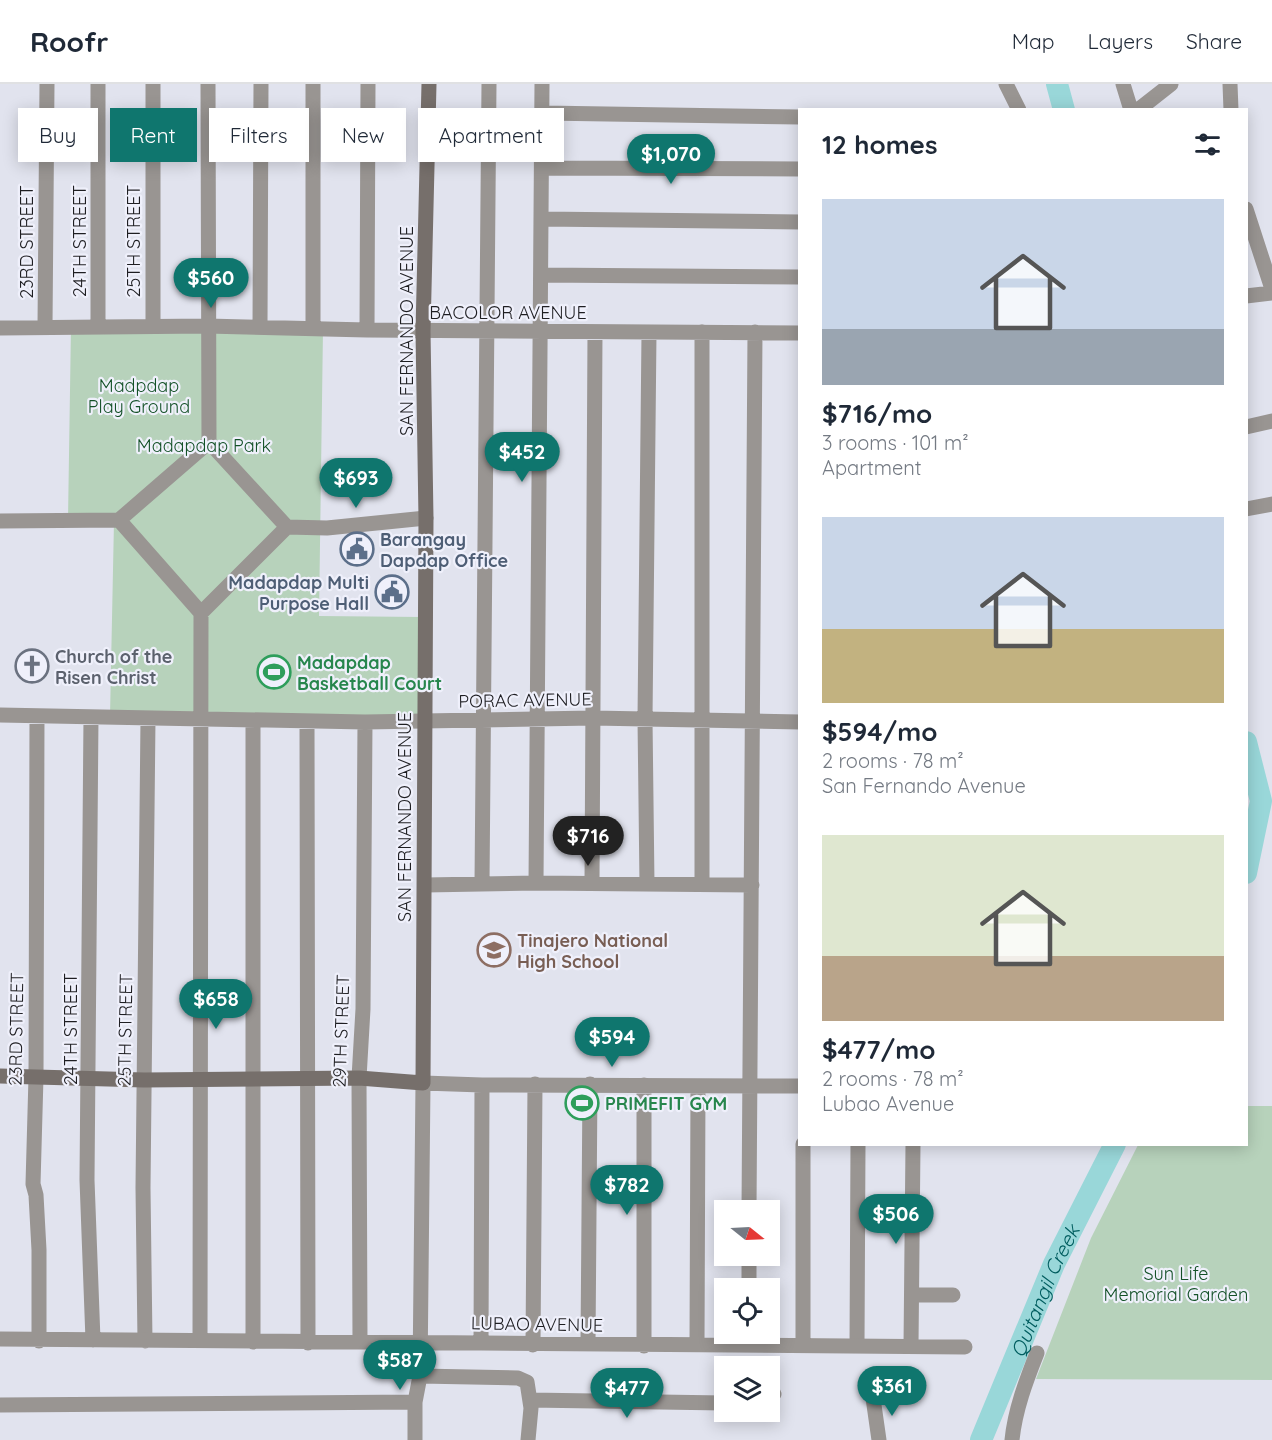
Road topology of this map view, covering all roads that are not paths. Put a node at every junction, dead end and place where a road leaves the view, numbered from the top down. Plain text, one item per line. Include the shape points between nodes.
1 (46, 84) edge
2 (98, 84) edge
3 (153, 84) edge
4 (208, 84) edge
5 (261, 84) edge
6 (313, 84) edge
7 (368, 84) edge
8 (429, 84) edge
9 (489, 84) edge
10 (542, 84) edge
11 (1006, 84) edge
12 (1123, 84) edge
13 (1171, 84) edge
14 (1230, 84) edge
15 (544, 108) edge
16 (1018, 108) edge
17 (1130, 108) edge
18 (1141, 108) edge
19 (1231, 108) edge
20 (564, 113) edge
21 (798, 117) edge
22 (542, 162) edge
23 (542, 168) junction
24 (798, 169) edge
25 (542, 219) junction
26 (1248, 220) edge
27 (798, 222) edge
28 (1252, 242) edge
29 (541, 274) junction
30 (798, 277) edge
31 (1272, 291) edge
32 (1248, 296) edge
33 (153, 326) junction
34 (207, 326) junction
35 (45, 327) junction
36 (98, 327) junction
37 (260, 327) junction
38 (0, 328) edge
39 (313, 329) junction
40 (367, 330) junction
41 (487, 330) junction
42 (540, 330) junction
43 (423, 331) junction
44 (595, 332) junction
45 (702, 332) junction
46 (755, 332) junction
47 (649, 333) junction
48 (798, 333) edge
49 (1272, 421) edge
50 (1248, 427) edge
51 (209, 442) junction
52 (1272, 504) edge
53 (1248, 509) edge
54 (426, 518) junction
55 (119, 520) junction
56 (0, 521) edge
57 (287, 527) junction
58 (201, 612) junction
59 (0, 715) edge
60 (37, 717) junction
61 (92, 717) junction
62 (536, 718) junction
63 (593, 718) junction
64 (148, 719) junction
65 (485, 719) junction
66 (645, 719) junction
67 (700, 719) junction
68 (199, 720) junction
69 (253, 720) junction
70 (307, 721) junction
71 (424, 721) junction
72 (365, 722) junction
73 (755, 722) junction
74 (798, 722) edge
75 (482, 883) junction
76 (536, 883) junction
77 (592, 883) junction
78 (646, 884) junction
79 (702, 884) junction
80 (425, 885) junction
81 (752, 885) junction
82 (0, 1076) edge
83 (36, 1077) junction
84 (359, 1078) junction
85 (89, 1079) junction
86 (254, 1079) junction
87 (144, 1080) junction
88 (200, 1080) junction
89 (309, 1080) junction
90 (423, 1083) junction
91 (534, 1084) junction
92 (590, 1084) junction
93 (482, 1085) junction
94 (644, 1085) junction
95 (698, 1086) junction
96 (750, 1086) junction
97 (798, 1086) edge
98 (803, 1146) edge
99 (858, 1146) edge
100 (913, 1146) edge
101 (749, 1200) edge
102 (912, 1295) junction
103 (953, 1295) dead end
104 (0, 1339) edge
105 (93, 1340) junction
106 (200, 1340) junction
107 (39, 1341) junction
108 (145, 1341) junction
109 (254, 1342) junction
110 (360, 1342) junction
111 (421, 1342) junction
112 (309, 1343) junction
113 (480, 1343) junction
114 (714, 1343) edge
115 (780, 1343) edge
116 (588, 1344) junction
117 (533, 1345) junction
118 (697, 1345) junction
119 (803, 1345) junction
120 (644, 1346) junction
121 (857, 1346) junction
122 (911, 1347) junction
123 (965, 1347) dead end
124 (1037, 1353) dead end
125 (420, 1376) junction
126 (873, 1398) dead end
127 (530, 1400) junction
128 (415, 1402) junction
129 (714, 1403) edge
130 (0, 1405) edge
131 (415, 1440) edge
132 (528, 1440) edge
133 (879, 1440) edge
134 (1012, 1440) edge

1 - 35 street, 23RD STREET
2 - 36 street, 24TH STREET
3 - 33 street, 25TH STREET
4 - 34 street
5 - 37 street
6 - 39 street
7 - 40 street
8 - 43 main road, SAN FERNANDO AVENUE
9 - 41 street
10 - 15 street
11 - 16 street
12 - 17 street
13 - 18 street
14 - 19 street
20 - 21 street
22 - 23 street
23 - 24 street
23 - 25 street
25 - 27 street
25 - 29 street
26 - 28 street
28 - 31 street
29 - 30 street
29 - 42 street
31 - 32 street
33 - 34 street, BACOLOR AVENUE
33 - 36 street, BACOLOR AVENUE
34 - 37 street, BACOLOR AVENUE
34 - 51 street
35 - 36 street, BACOLOR AVENUE
35 - 38 street, BACOLOR AVENUE
37 - 39 street, BACOLOR AVENUE
39 - 40 street, BACOLOR AVENUE
40 - 43 street, BACOLOR AVENUE
41 - 42 street, BACOLOR AVENUE
41 - 43 street, BACOLOR AVENUE
41 - 65 street
42 - 44 street, BACOLOR AVENUE
42 - 62 street
43 - 54 main road, SAN FERNANDO AVENUE
44 - 47 street, BACOLOR AVENUE
44 - 63 street
45 - 46 street, BACOLOR AVENUE
45 - 47 street, BACOLOR AVENUE
45 - 67 street
46 - 48 street, BACOLOR AVENUE
46 - 73 street
47 - 66 street
49 - 50 street
51 - 55 street
51 - 57 street
52 - 53 street
54 - 57 street via 327,528
54 - 71 main road, SAN FERNANDO AVENUE
55 - 56 street
55 - 58 street
57 - 58 street
58 - 68 street
59 - 60 street, PORAC AVENUE
60 - 61 street, PORAC AVENUE
60 - 83 street, 23RD STREET
61 - 64 street, PORAC AVENUE
61 - 85 street, 24TH STREET
62 - 63 street, PORAC AVENUE
62 - 65 street, PORAC AVENUE
62 - 76 street
63 - 66 street, PORAC AVENUE
63 - 77 street
64 - 68 street, PORAC AVENUE
64 - 87 street, 25TH STREET
65 - 71 street, PORAC AVENUE
65 - 75 street
66 - 67 street, PORAC AVENUE
66 - 78 street
67 - 73 street, PORAC AVENUE
67 - 79 street
68 - 69 street, PORAC AVENUE
68 - 88 street
69 - 70 street, PORAC AVENUE
69 - 86 street
70 - 72 street, PORAC AVENUE
70 - 89 street
71 - 72 street, PORAC AVENUE
71 - 80 main road, SAN FERNANDO AVENUE
72 - 84 street, 29TH STREET
73 - 74 street, PORAC AVENUE
73 - 81 street
75 - 76 street
75 - 80 street
76 - 77 street
77 - 78 street
78 - 79 street
79 - 81 street
80 - 90 main road, SAN FERNANDO AVENUE
81 - 96 street
82 - 83 main road
83 - 85 main road
83 - 107 street, 23RD STREET via 33,1184 39,1250
84 - 89 main road
84 - 90 main road
84 - 110 street, 29TH STREET
85 - 87 main road
85 - 105 street, 24TH STREET via 87,1180
86 - 88 main road
86 - 89 main road
86 - 109 street
87 - 88 main road
87 - 108 street, 25TH STREET
88 - 106 street
89 - 112 street
90 - 93 street
90 - 111 street, SAN FERNANDO AVENUE
91 - 92 street
91 - 93 street
91 - 117 street
92 - 94 street
92 - 116 street
93 - 113 street
94 - 95 street
94 - 120 street
95 - 96 street
95 - 118 street
96 - 97 street
96 - 101 street
98 - 119 street
99 - 121 street
100 - 102 street
102 - 103 street
102 - 122 street
104 - 107 street, LUBAO AVENUE
105 - 107 street, LUBAO AVENUE
105 - 108 street, LUBAO AVENUE
106 - 108 street, LUBAO AVENUE
106 - 109 street, LUBAO AVENUE
109 - 112 street, LUBAO AVENUE
110 - 111 street, LUBAO AVENUE
110 - 112 street, LUBAO AVENUE
111 - 113 street, LUBAO AVENUE
111 - 125 street, SAN FERNANDO AVENUE
113 - 117 street, LUBAO AVENUE
114 - 118 street, LUBAO AVENUE
115 - 119 street, LUBAO AVENUE
116 - 117 street, LUBAO AVENUE
116 - 120 street, LUBAO AVENUE
118 - 120 street, LUBAO AVENUE
119 - 121 street, LUBAO AVENUE
121 - 122 street, LUBAO AVENUE
122 - 123 street, LUBAO AVENUE
124 - 134 street
125 - 127 street via 518,1378 527,1382
125 - 128 street, SAN FERNANDO AVENUE
126 - 133 street
127 - 129 street
127 - 132 street
128 - 130 street
128 - 131 street, SAN FERNANDO AVENUE

